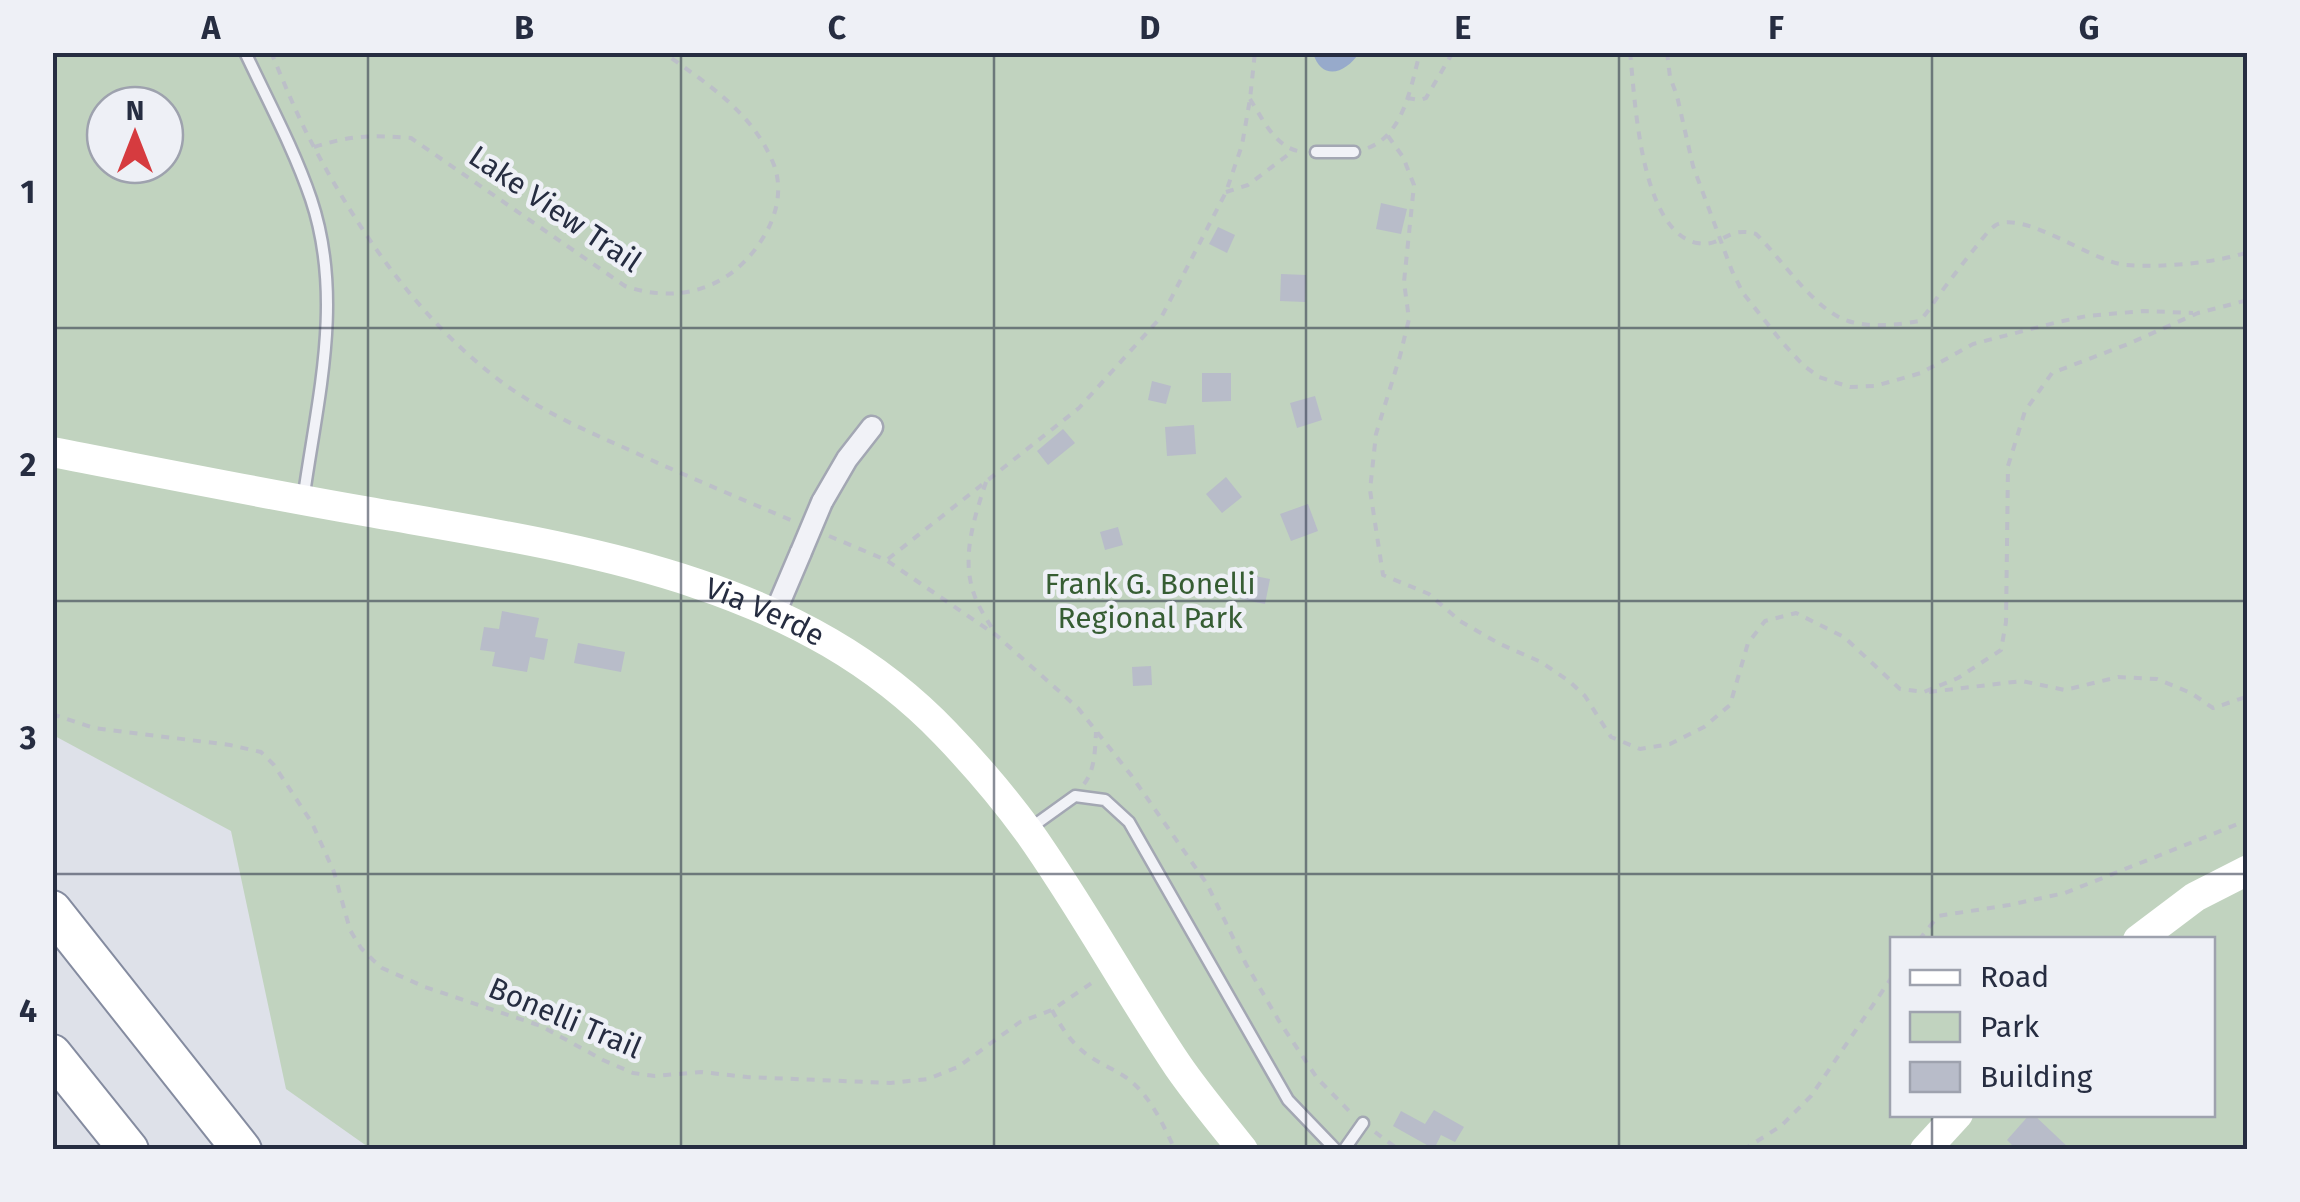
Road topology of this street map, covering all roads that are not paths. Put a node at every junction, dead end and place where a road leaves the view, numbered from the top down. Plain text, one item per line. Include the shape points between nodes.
1 (245, 52) edge
2 (1316, 152) road end
3 (1354, 152) road end
4 (872, 427) dead end
5 (52, 452) edge
6 (303, 501) junction
7 (775, 614) junction
8 (1027, 830) junction
9 (2248, 870) edge
10 (52, 910) edge
11 (2142, 937) edge
12 (52, 1054) edge
13 (1955, 1117) edge
14 (1363, 1123) road end
15 (129, 1150) edge
16 (242, 1150) edge
17 (1243, 1150) edge
18 (1336, 1150) edge
19 (1344, 1150) edge
20 (1925, 1150) edge

1 - 6 lane via 311,200 326,276 326,355
2 - 3 lane
4 - 7 street, bridge via 822,502
5 - 6 main road, Via Verde
6 - 7 main road, Via Verde via 574,548
7 - 8 main road, Via Verde via 886,680 943,730
8 - 17 main road, Via Verde via 1179,1067
8 - 18 lane via 1075,796 1105,800 1130,822 1288,1100
9 - 11 main road via 2195,897
10 - 16 highway
12 - 15 highway
13 - 20 main road
14 - 19 lane

